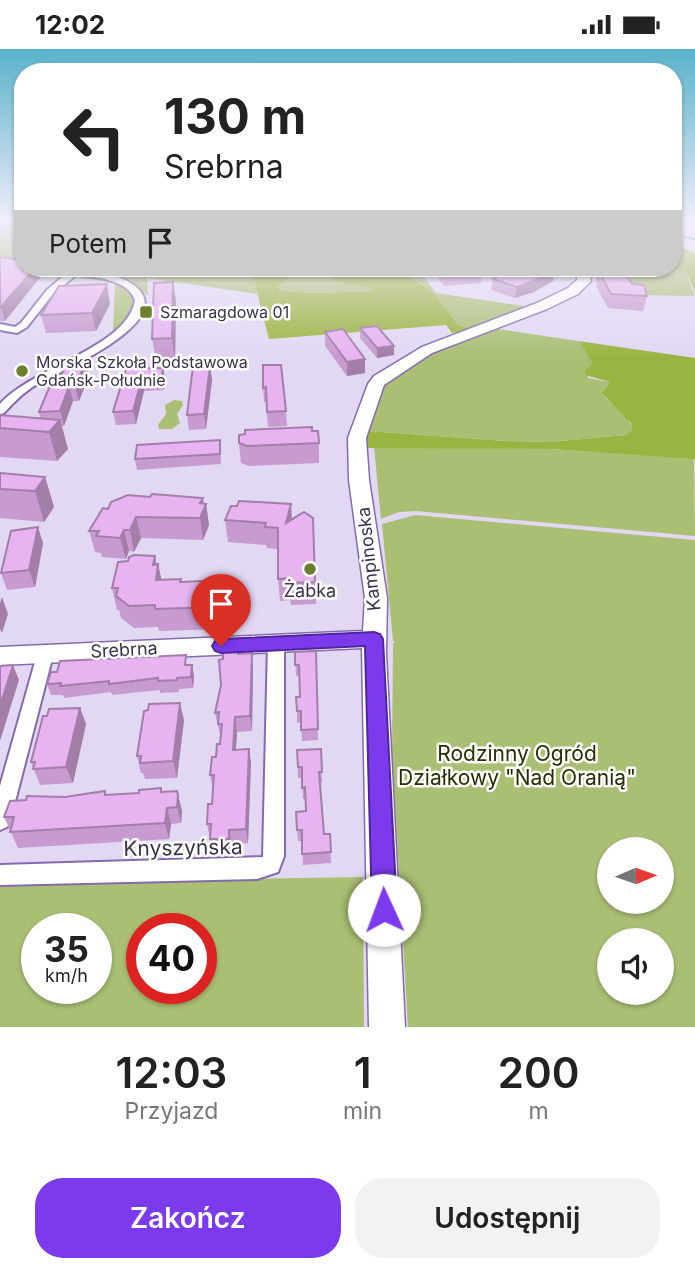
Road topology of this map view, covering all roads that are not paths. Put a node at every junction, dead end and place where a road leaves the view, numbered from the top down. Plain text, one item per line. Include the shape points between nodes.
1 (68, 277) edge
2 (102, 277) edge
3 (584, 277) edge
4 (0, 327) edge
5 (0, 411) edge
6 (374, 639) junction
7 (276, 643) junction
8 (45, 655) junction
9 (0, 656) edge
10 (0, 821) edge
11 (0, 875) edge
12 (387, 1027) edge

1 - 4 street via 24,325 17,330
2 - 5 street via 128,285 139,297 132,322 117,337 27,386
3 - 6 street, Kampinoska via 573,291 427,350 376,384 357,438 376,598
6 - 7 street, Srebrna
6 - 12 street, Kampinoska
7 - 8 street, Srebrna
7 - 11 street, Knyszyńska via 271,865
8 - 9 street, Srebrna
8 - 10 street

